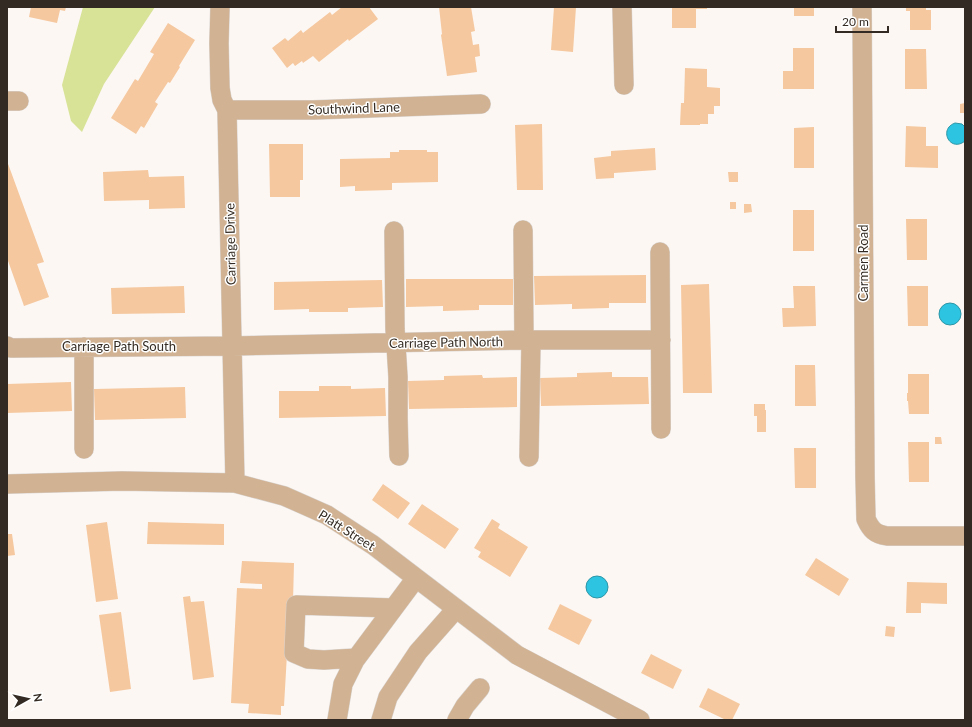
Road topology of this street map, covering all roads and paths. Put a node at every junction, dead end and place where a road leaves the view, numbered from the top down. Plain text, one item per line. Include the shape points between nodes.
1 (220, 7) edge
2 (622, 7) edge
3 (862, 7) edge
4 (624, 85) dead end
5 (481, 104) dead end
6 (227, 110) junction
7 (523, 230) dead end
8 (394, 231) dead end
9 (660, 252) dead end
10 (527, 340) junction
11 (661, 340) junction
12 (396, 343) junction
13 (7, 346) edge
14 (84, 346) junction
15 (232, 346) junction
16 (661, 428) dead end
17 (84, 449) dead end
18 (399, 456) dead end
19 (529, 456) dead end
20 (235, 483) junction
21 (7, 484) edge
22 (965, 536) edge
23 (416, 578) junction
24 (393, 608) junction
25 (456, 609) junction
26 (356, 658) junction
27 (480, 688) dead end
28 (338, 720) edge
29 (381, 720) edge
30 (457, 720) edge
31 (640, 720) edge

1 - 6 street, Carriage Drive via 220,88
2 - 4 street
3 - 22 street, Carmen Road via 866,519 873,530 887,536
5 - 6 street, Southwind Lane via 313,110
6 - 15 street, Carriage Drive
7 - 10 street
8 - 12 street
9 - 11 street
10 - 11 street, Carriage Path North
10 - 12 street, Carriage Path North
10 - 19 street
11 - 16 street
12 - 15 street, Carriage Path North
12 - 18 street
13 - 14 street, Carriage Path South
14 - 15 street, Carriage Path South
14 - 17 street
15 - 20 street, Carriage Drive
20 - 21 street, Platt Street via 122,480
20 - 23 street, Platt Street via 284,496 327,515 373,544
23 - 24 street
23 - 25 street, Platt Street
24 - 26 street
24 - 26 street via 296,605 294,653 308,659
25 - 29 street via 418,652 388,697
25 - 31 street, Platt Street via 517,655
26 - 28 street via 343,684
27 - 30 street

